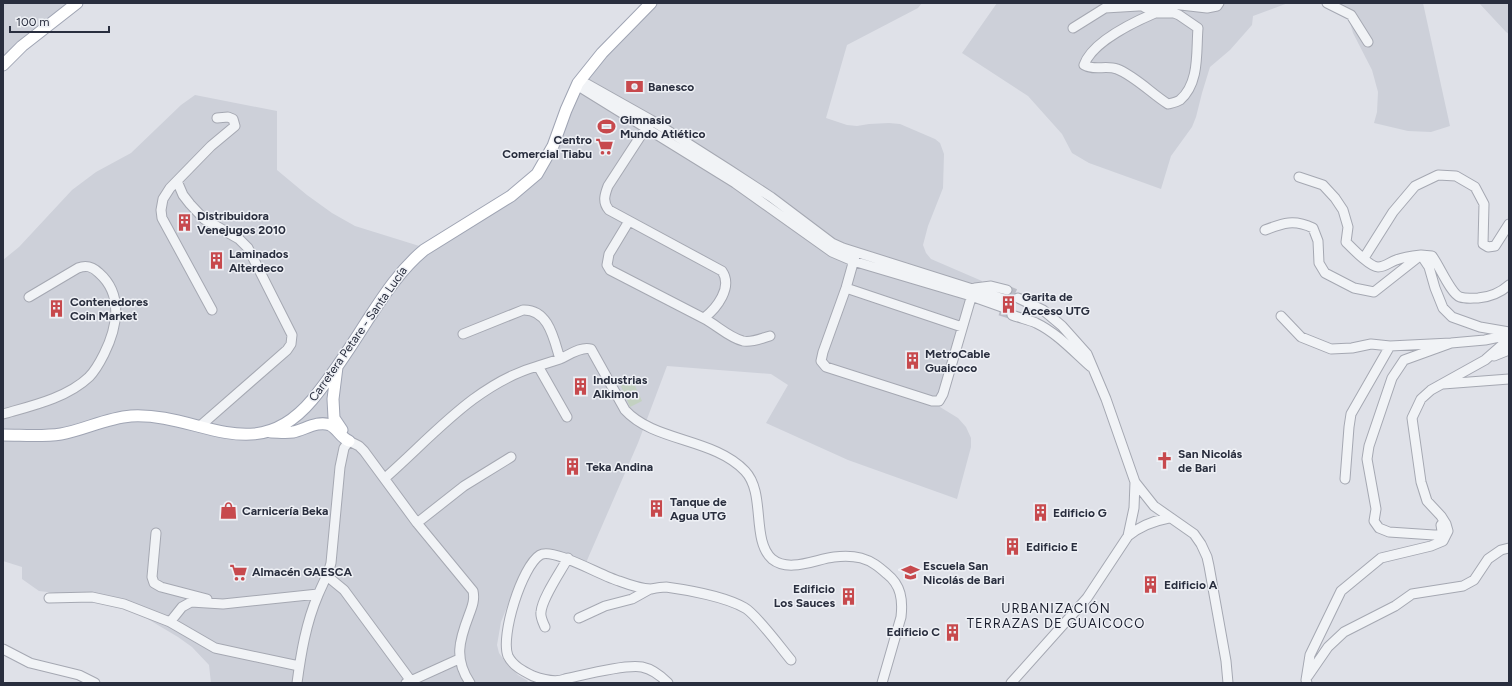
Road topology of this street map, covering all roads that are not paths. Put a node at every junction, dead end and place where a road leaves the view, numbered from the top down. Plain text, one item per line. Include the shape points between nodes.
1 (77, 3) edge
2 (651, 3) edge
3 (1219, 3) edge
4 (1327, 3) edge
5 (1144, 7) junction
6 (1155, 13) junction
7 (1073, 28) dead end
8 (1368, 42) dead end
9 (3, 65) edge
10 (578, 83) junction
11 (217, 118) dead end
12 (648, 124) junction
13 (1299, 177) dead end
14 (177, 181) junction
15 (629, 221) junction
16 (1509, 224) edge
17 (1265, 230) dead end
18 (1421, 255) junction
19 (854, 257) junction
20 (1364, 258) junction
21 (1509, 285) edge
22 (846, 288) junction
23 (977, 294) junction
24 (29, 297) dead end
25 (212, 310) dead end
26 (1281, 316) dead end
27 (704, 318) junction
28 (962, 326) junction
29 (1509, 333) edge
30 (463, 334) dead end
31 (770, 336) dead end
32 (1509, 339) edge
33 (1451, 343) junction
34 (1390, 346) junction
35 (1509, 350) edge
36 (560, 359) junction
37 (1485, 360) junction
38 (337, 365) junction
39 (538, 366) junction
40 (1093, 370) junction
41 (1509, 379) edge
42 (1440, 384) junction
43 (3, 414) edge
44 (567, 417) dead end
45 (199, 427) junction
46 (268, 432) junction
47 (3, 436) edge
48 (349, 441) junction
49 (511, 458) dead end
50 (385, 478) junction
51 (1345, 479) dead end
52 (1135, 482) junction
53 (1169, 518) junction
54 (417, 523) junction
55 (1441, 526) dead end
56 (156, 533) dead end
57 (1128, 536) junction
58 (1509, 548) edge
59 (568, 558) junction
60 (328, 576) junction
61 (650, 589) junction
62 (318, 594) junction
63 (50, 598) dead end
64 (226, 604) junction
65 (580, 618) dead end
66 (170, 622) junction
67 (545, 627) dead end
68 (3, 649) edge
69 (459, 659) junction
70 (791, 660) dead end
71 (299, 666) junction
72 (1307, 681) edge
73 (409, 682) edge
74 (558, 682) edge
75 (96, 683) edge
76 (297, 683) edge
77 (470, 683) edge
78 (668, 683) edge
79 (882, 683) edge
80 (1010, 683) edge
81 (1228, 683) edge

1 - 9 main road via 22,46
2 - 10 main road, Carretera Petare - Santa Lucía via 602,53
3 - 5 street via 1208,8 1172,4
4 - 8 street via 1351,15
5 - 6 street
5 - 7 street via 1105,8
6 - 6 street via 1174,13 1198,28 1195,74 1179,101 1168,104 1120,71 1089,68 1084,64 1086,58 1102,42
10 - 12 street via 583,89
10 - 38 main road, Carretera Petare - Santa Lucía via 553,146 537,174 511,196 412,260 392,284
11 - 14 street via 233,119 235,126 211,146
12 - 15 street via 605,193 604,201 609,210
12 - 19 street via 771,198
13 - 20 street via 1323,185 1335,198 1348,227 1346,242 1354,252
14 - 25 street via 163,199 162,218
14 - 45 street via 187,200 204,219 239,239 248,248 292,335 287,350
15 - 27 street via 722,271 726,282 724,292 711,313
15 - 27 street via 609,254 607,265 610,270
16 - 20 street via 1495,246 1488,247 1483,244 1484,204 1476,187 1456,176 1438,175 1415,186 1394,212
17 - 18 street via 1288,222 1313,228 1318,241 1319,263 1325,273 1354,288 1374,292
18 - 20 street via 1394,260 1382,267 1371,265
18 - 21 street via 1432,256 1458,296 1485,297 1501,292
18 - 29 street via 1429,267 1443,308 1452,317 1480,327
19 - 22 street
19 - 23 street
22 - 28 street
22 - 28 street via 823,352 821,361 826,367 932,401 939,401
23 - 23 street via 991,286 1004,300
23 - 28 street
24 - 43 street via 78,268 94,268 109,285 115,299 116,314 112,338 96,369 78,386 50,399
26 - 34 street via 1301,337 1331,349 1371,344
27 - 31 street via 722,331 744,341
29 - 33 street via 1485,340
30 - 36 street via 528,310 547,322
32 - 37 street
33 - 34 street
33 - 55 street via 1404,360 1396,370 1369,446 1367,459 1376,509 1374,521 1379,528 1389,532 1434,535 1440,534
34 - 51 street via 1351,414
35 - 37 street
36 - 39 street
36 - 79 street via 580,349 591,349 632,418 722,454 742,468 755,488 761,536 772,559 784,565 834,557 862,558 880,567 893,578 901,593 902,608
37 - 42 street
38 - 46 main road, Carretera Petare - Santa Lucía via 298,415 288,423
38 - 48 main road via 333,399 334,418
39 - 44 street
39 - 50 street via 497,383 472,400
40 - 40 street via 1087,354 1062,326 1042,309 1016,304
40 - 52 street
41 - 42 street
42 - 72 street via 1421,399 1412,418 1421,482 1427,501 1442,516 1448,531 1443,542 1381,558 1341,591 1310,655
45 - 46 main road, Carretera Petare - Santa Lucía via 249,435
45 - 47 main road, Carretera Petare - Santa Lucía via 137,416 116,418 59,434
46 - 48 main road via 295,432 324,424 335,429
48 - 50 street via 364,451
48 - 60 street via 344,448 340,467
49 - 54 street via 464,486
50 - 54 street
52 - 53 street via 1154,506
52 - 57 street via 1134,508
53 - 57 street via 1152,522 1134,530
53 - 81 street via 1194,534 1207,557
54 - 69 street via 473,591 474,602 461,637
56 - 64 street via 152,577 154,582 161,587
57 - 80 street via 1087,598
58 - 72 street via 1488,559 1474,580 1462,586 1412,594 1344,632 1328,647
59 - 61 street via 618,581
59 - 67 street via 541,610
59 - 74 street via 547,553 540,554 535,560 517,593 507,643 507,654 512,663 537,677
60 - 62 street
60 - 73 street via 344,590
61 - 65 street via 632,599 598,608
61 - 70 street via 666,587 699,593 745,607
62 - 64 street
62 - 71 street via 305,633
63 - 66 street via 92,597 124,604
64 - 66 street via 190,602 182,607
66 - 71 street via 215,648
68 - 75 street via 30,663 79,675
69 - 73 street
69 - 77 street
71 - 76 street
74 - 78 street via 621,668 642,667 659,674

